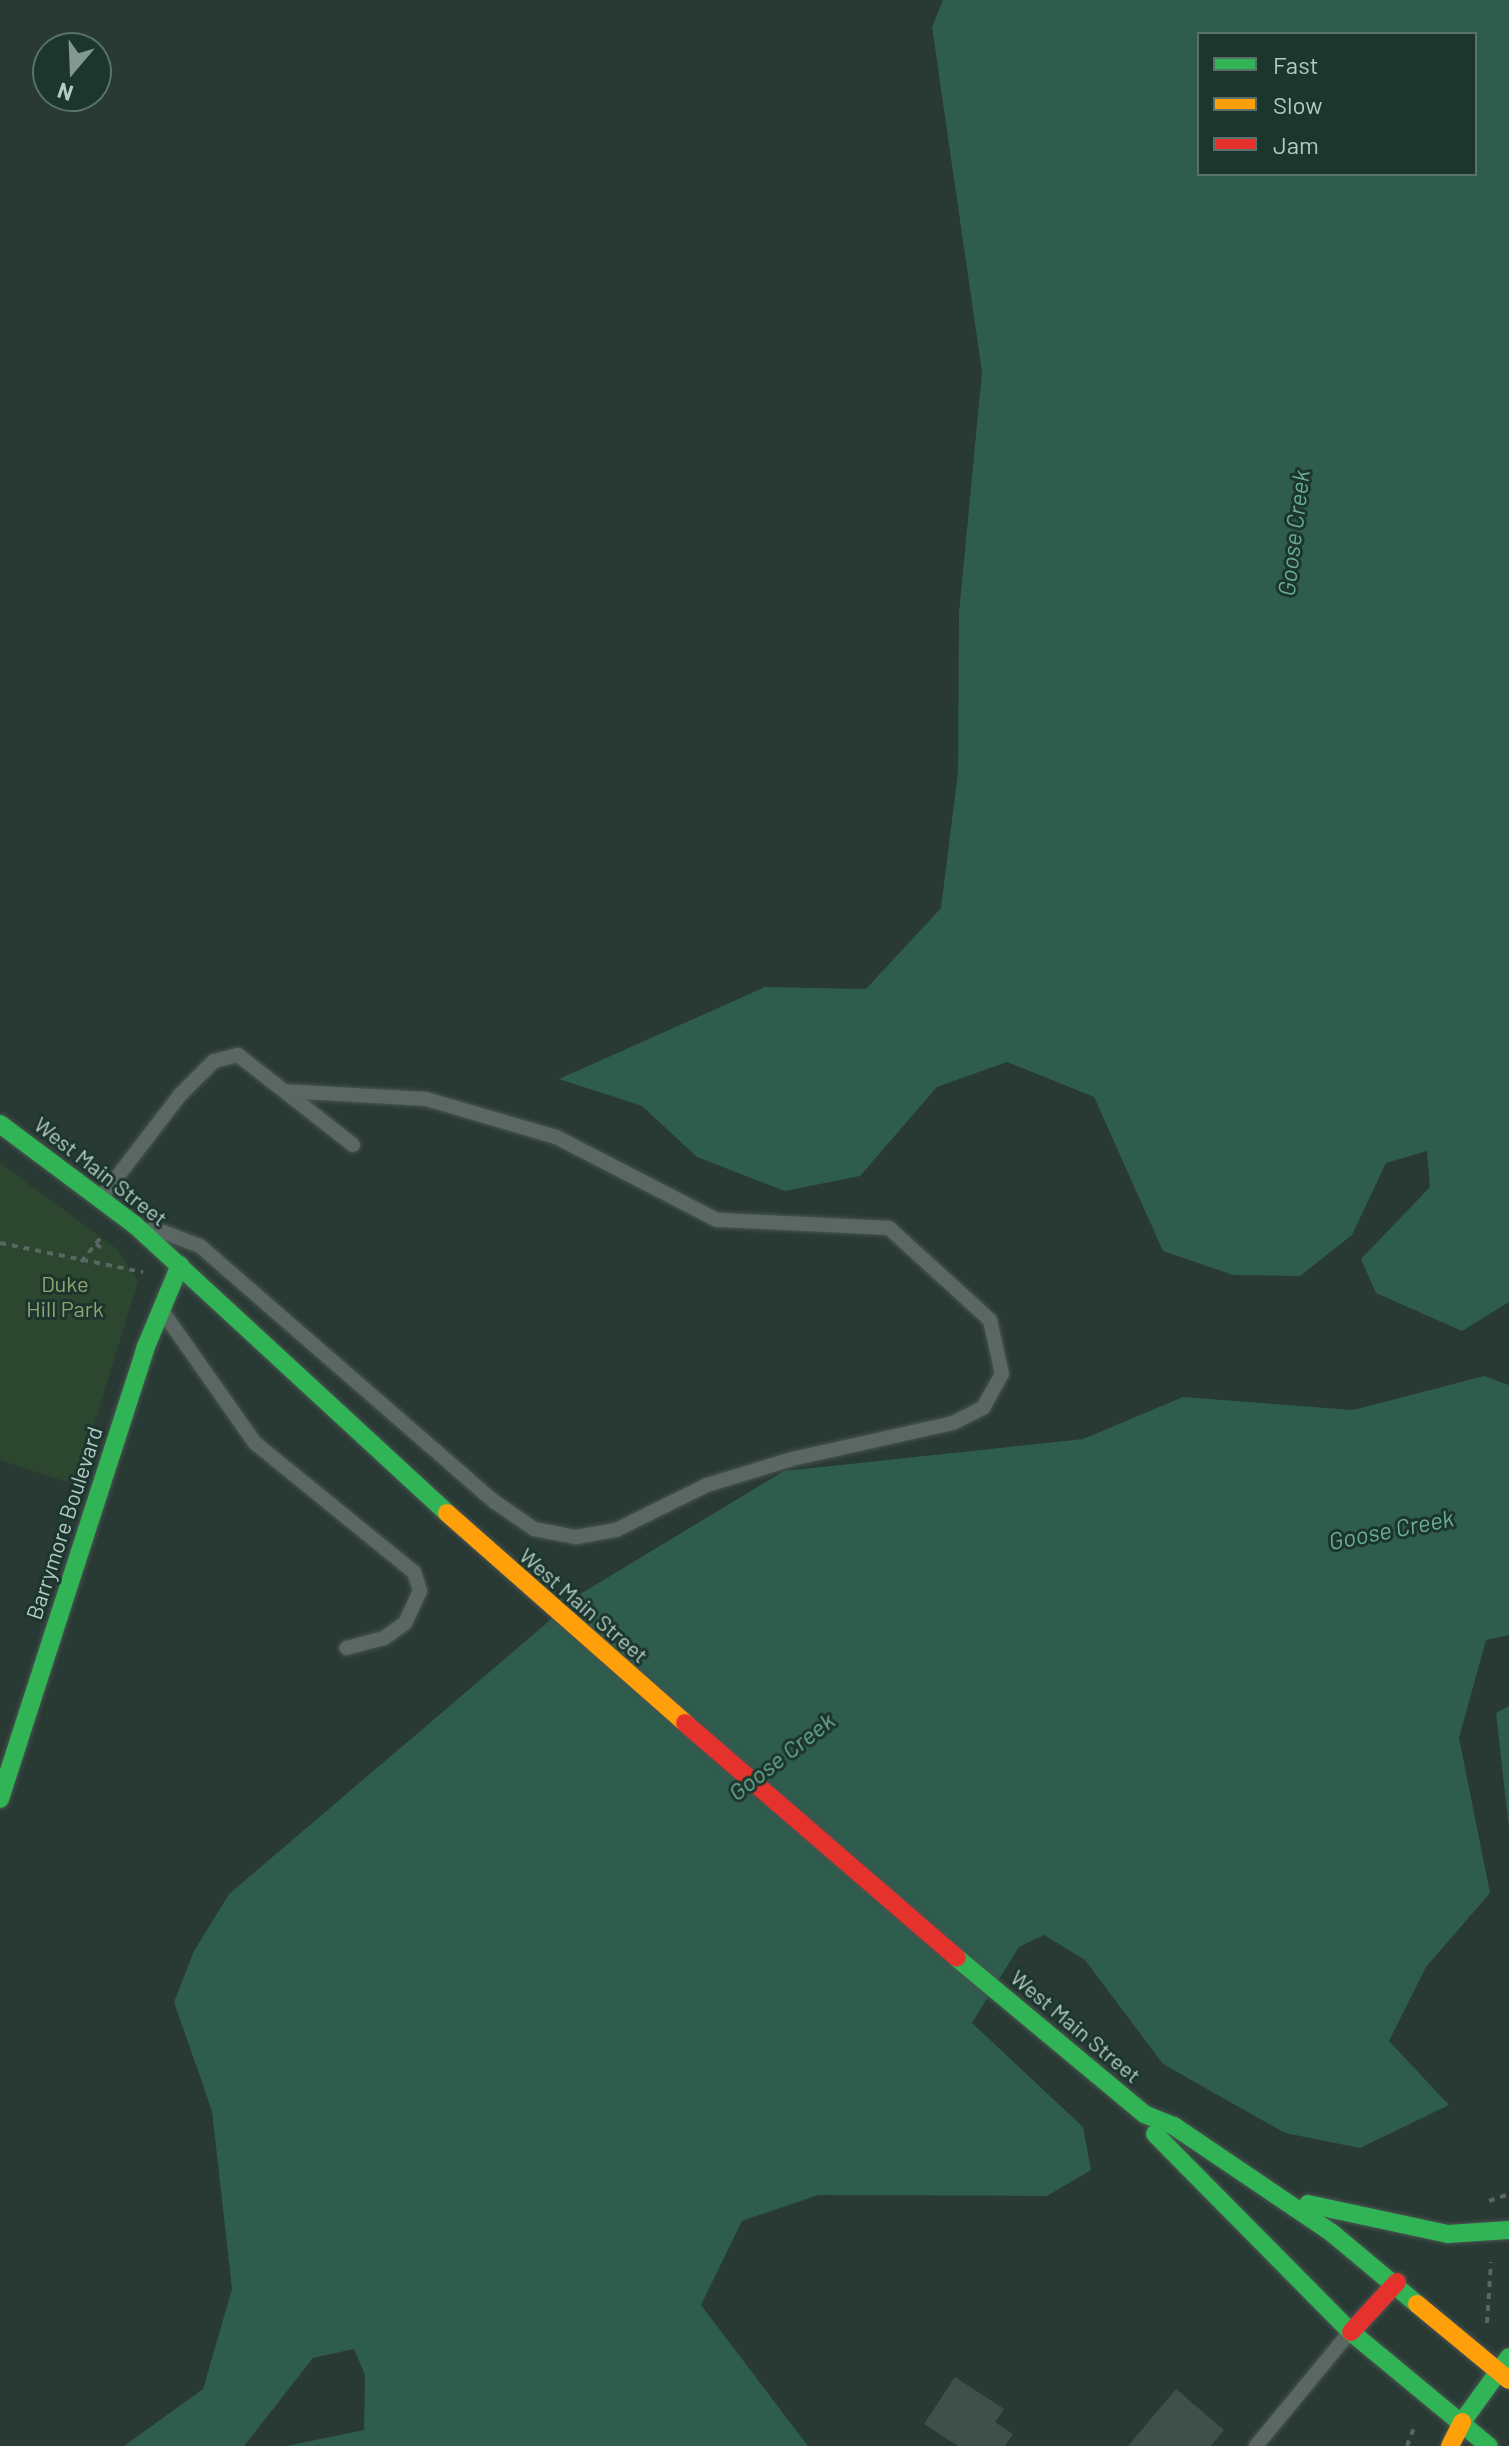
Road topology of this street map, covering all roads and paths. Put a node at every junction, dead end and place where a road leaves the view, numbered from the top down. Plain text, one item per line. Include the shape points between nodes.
1 (285, 1091) junction
2 (0, 1124) edge
3 (353, 1145) dead end
4 (100, 1198) junction
5 (135, 1225) junction
6 (113, 1242) dead end
7 (0, 1243) edge
8 (96, 1244) junction
9 (105, 1251) dead end
10 (129, 1256) dead end
11 (81, 1262) junction
12 (180, 1265) junction
13 (140, 1272) junction
14 (149, 1272) dead end
15 (160, 1308) junction
16 (346, 1648) dead end
17 (0, 1799) edge
18 (1144, 2114) junction
19 (1271, 2190) junction
20 (1509, 2230) edge
21 (1397, 2282) junction
22 (1351, 2332) junction
23 (1506, 2369) edge
24 (1462, 2422) junction
25 (1256, 2446) edge
26 (1450, 2446) edge
27 (1489, 2446) edge

1 - 3 lane
1 - 4 lane via 238,1055 214,1061
1 - 5 lane via 426,1099 542,1132 717,1220 889,1228 990,1320 1002,1374 983,1408 953,1423 792,1459 707,1485 616,1530 576,1537 534,1529 495,1502 200,1246
2 - 4 main road, West Main Street
4 - 5 main road, West Main Street
5 - 12 main road, West Main Street
6 - 8 path via 103,1234
7 - 11 path
8 - 9 path
8 - 11 path
10 - 13 path
11 - 13 path
12 - 15 main road, Barrymore Boulevard
12 - 18 main road, West Main Street via 532,1592
13 - 14 path
15 - 16 lane via 255,1443 414,1572 420,1591 405,1623 384,1638
15 - 17 main road, Barrymore Boulevard
18 - 19 main road, West Main Street via 1174,2126
18 - 22 main road, West Main Street via 1158,2139
19 - 20 main road via 1369,2222 1448,2234
19 - 21 main road, West Main Street
21 - 22 main road
21 - 23 main road, West Main Street
22 - 24 main road, West Main Street
22 - 25 lane
23 - 24 main road
24 - 26 main road
24 - 27 main road, West Main Street

